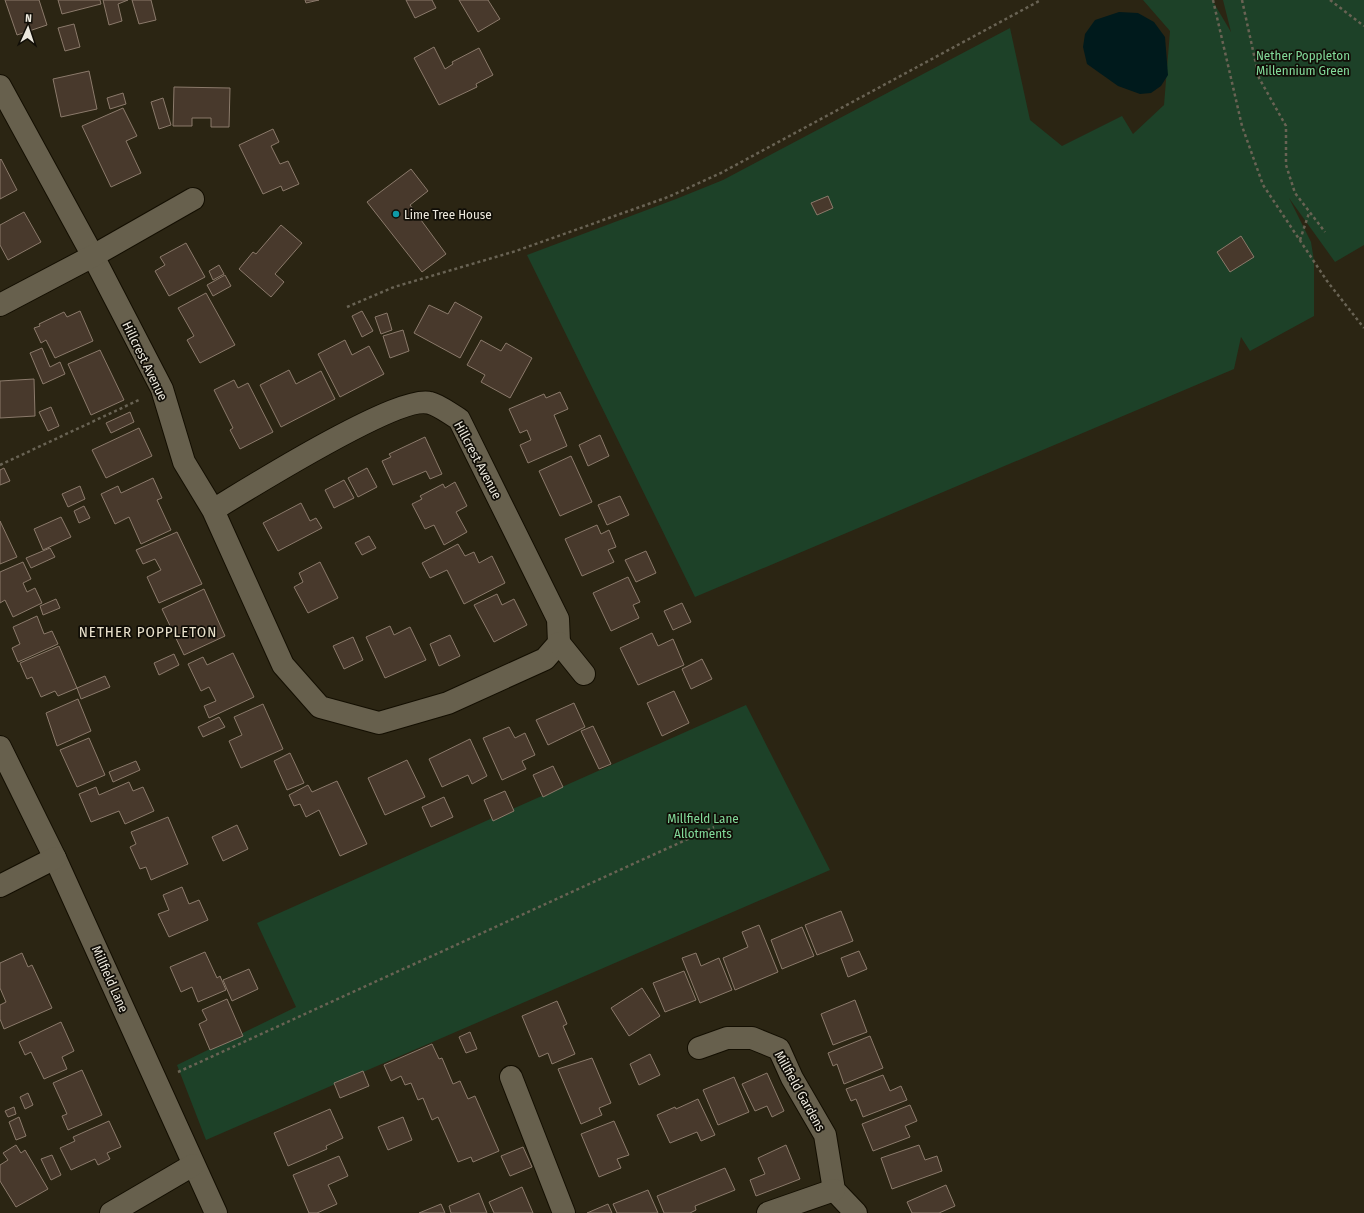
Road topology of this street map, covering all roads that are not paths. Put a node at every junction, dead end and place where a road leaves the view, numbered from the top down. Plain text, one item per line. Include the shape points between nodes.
1 (0, 86) edge
2 (193, 199) dead end
3 (93, 256) junction
4 (0, 305) edge
5 (213, 510) junction
6 (559, 643) junction
7 (584, 674) dead end
8 (0, 747) edge
9 (55, 858) junction
10 (0, 886) edge
11 (699, 1048) dead end
12 (511, 1077) dead end
13 (193, 1165) junction
14 (834, 1190) junction
15 (111, 1213) edge
16 (216, 1213) edge
17 (564, 1213) edge
18 (768, 1213) edge
19 (856, 1213) edge

1 - 3 street, Hillcrest Avenue
2 - 3 street
3 - 4 street
3 - 5 street, Hillcrest Avenue via 162,389 184,462
5 - 6 street, Hillcrest Avenue via 283,665 320,707 379,723 448,702 544,659
5 - 6 street, Hillcrest Avenue via 291,463 396,408 429,402 459,419 558,619
6 - 7 street
8 - 9 street, Millfield Lane
9 - 10 street
9 - 13 street, Millfield Lane
11 - 14 street, Millfield Gardens via 727,1038 752,1038 779,1049 792,1078 825,1135
12 - 17 street
13 - 15 street
13 - 16 street, Millfield Lane
14 - 18 street
14 - 19 street

